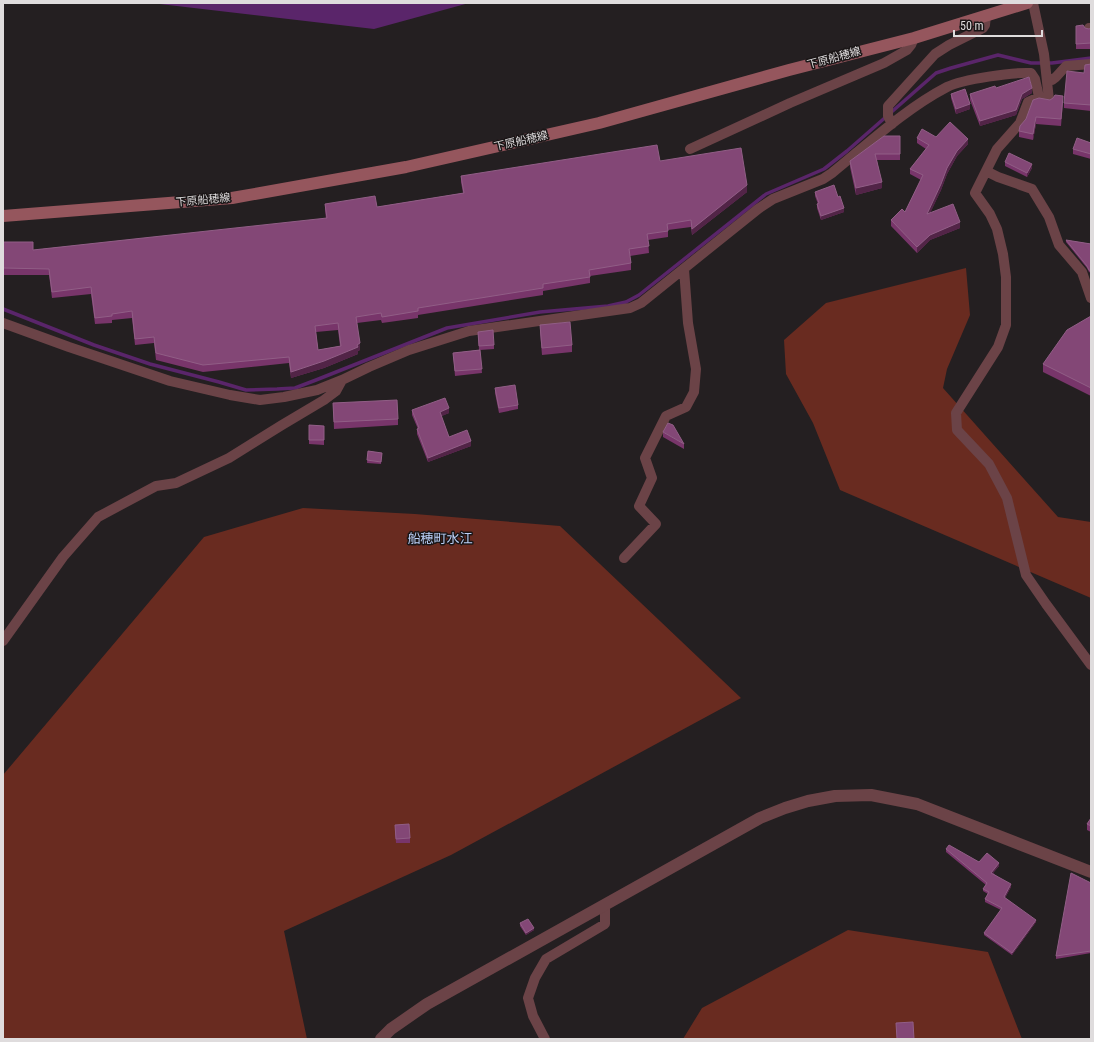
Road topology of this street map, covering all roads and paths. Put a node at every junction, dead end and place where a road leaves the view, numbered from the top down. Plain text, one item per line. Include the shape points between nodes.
1 (1027, 3) edge
2 (1033, 3) edge
3 (986, 15) junction
4 (914, 38) junction
5 (1091, 64) edge
6 (1043, 79) junction
7 (1039, 97) junction
8 (890, 120) junction
9 (690, 149) dead end
10 (986, 170) junction
11 (3, 216) edge
12 (684, 269) junction
13 (1091, 298) edge
14 (3, 323) edge
15 (342, 380) junction
16 (624, 558) dead end
17 (3, 641) edge
18 (1091, 665) edge
19 (1091, 872) edge
20 (604, 905) junction
21 (381, 1039) edge
22 (545, 1039) edge

1 - 3 main road, 下原船穂線
2 - 7 street via 1044,54 1049,100
3 - 4 main road, 下原船穂線
3 - 8 street via 982,28 935,54 888,106
4 - 9 street via 907,50 884,63
4 - 11 main road, 下原船穂線 via 599,123 406,167 232,198
5 - 6 street via 1066,66 1056,77
6 - 7 street
6 - 8 street via 1026,73 962,82 948,87
7 - 10 street via 1028,102 1020,123 997,149
8 - 12 street via 832,173 763,205
10 - 13 street via 1032,189 1049,217 1059,245 1082,272
10 - 18 street via 975,193 990,214 1004,254 1006,325 998,346 956,413 957,430 989,464 1007,498 1026,575
12 - 15 street via 630,308 469,331 408,350
12 - 16 street via 688,323 696,369 694,392 686,407 666,416 645,458 652,478 639,506 656,524
14 - 15 street via 170,381 230,395 260,400 284,397 317,390
15 - 17 street via 336,391 324,400 229,458 176,483 156,486 98,517 63,557
19 - 20 street via 917,804 871,796 835,796 808,801 760,818
20 - 21 street via 427,1004
20 - 22 street via 605,924 546,959 535,978 528,998 533,1016

